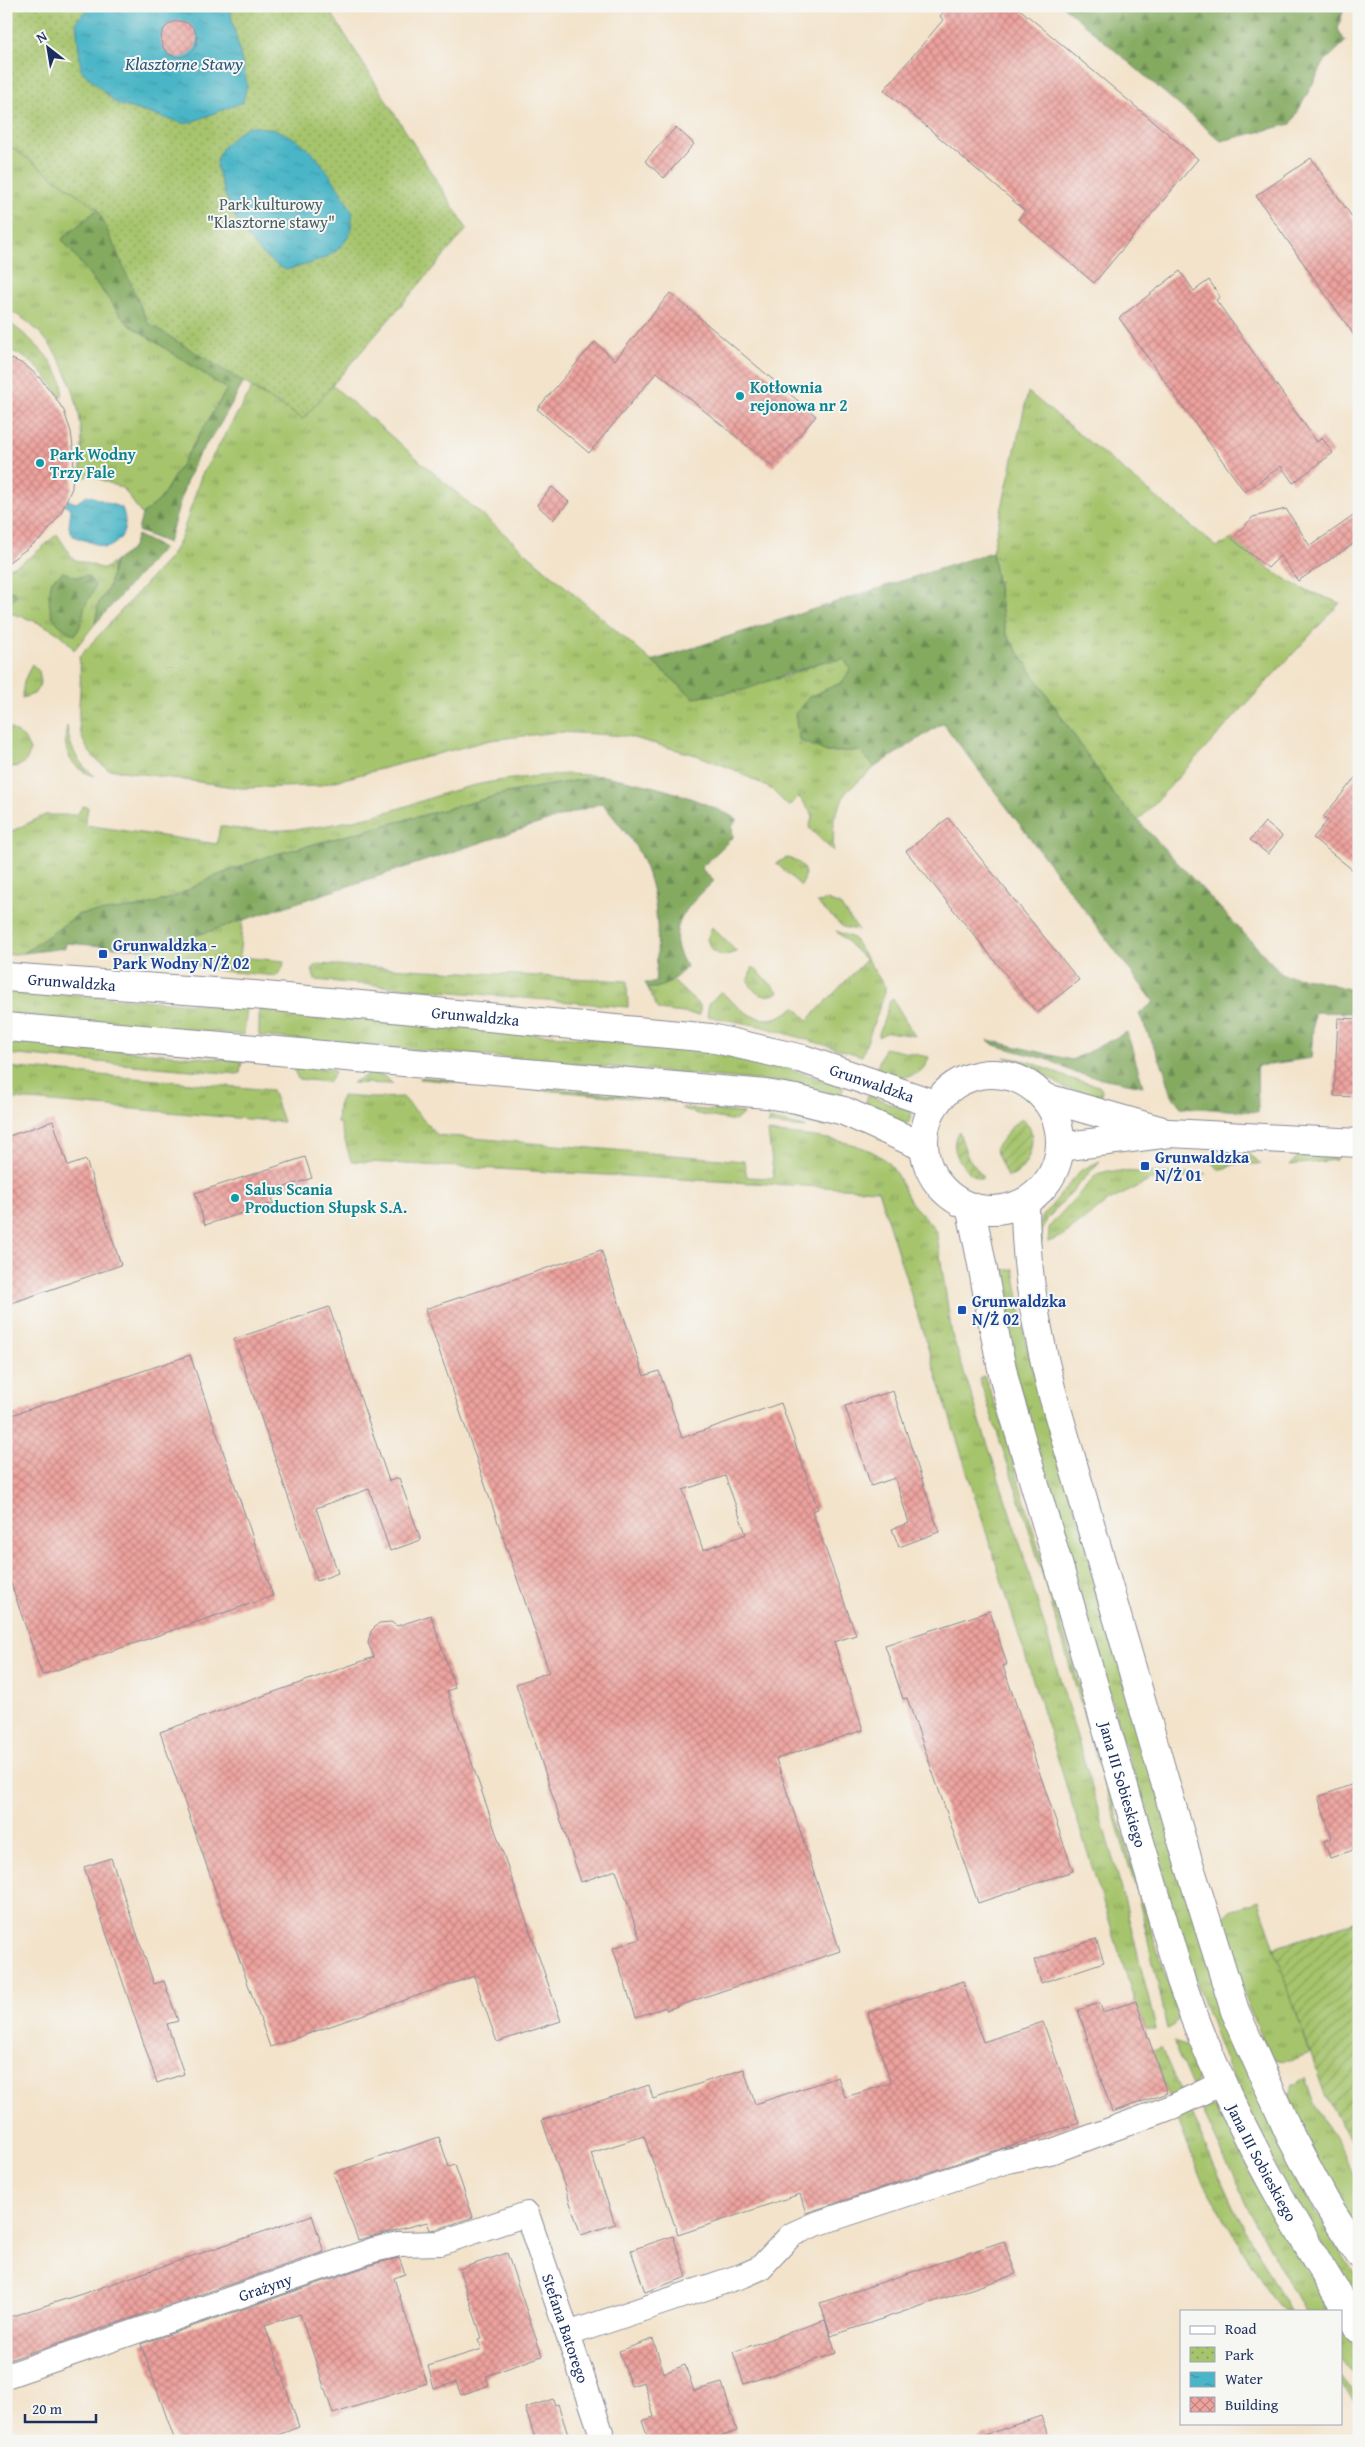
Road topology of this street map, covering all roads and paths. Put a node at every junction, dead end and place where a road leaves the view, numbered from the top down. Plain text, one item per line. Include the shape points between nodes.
1 (6, 977) edge
2 (6, 1027) edge
3 (1043, 1097) junction
4 (934, 1104) junction
5 (1170, 1133) junction
6 (1359, 1142) edge
7 (924, 1148) junction
8 (1060, 1148) junction
9 (1025, 1202) junction
10 (970, 1207) junction
11 (1222, 2083) junction
12 (528, 2214) joint
13 (1359, 2254) edge
14 (1359, 2329) edge
15 (568, 2334) junction
16 (6, 2376) edge
17 (604, 2441) edge

1 - 4 street, Grunwaldzka via 245,994 711,1038 803,1059
2 - 7 street via 766,1094 836,1108
3 - 4 street via 1015,1077 981,1074 953,1086
3 - 5 street
3 - 8 street via 1056,1120
4 - 7 street via 925,1125
5 - 6 street
5 - 8 street
7 - 10 street via 928,1167 938,1184 952,1198
8 - 9 street via 1054,1169 1042,1188
9 - 10 street via 998,1209
9 - 13 street via 1025,1248 1052,1392 1193,1877 1236,2011 1263,2074 1291,2137
10 - 11 street, Jana III Sobieskiego via 981,1251 999,1358 1013,1412 1181,1981
11 - 14 street, Jana III Sobieskiego via 1269,2179
11 - 15 street via 1172,2107 1050,2152 1007,2161 813,2225 791,2235 760,2268
12 - 15 street, Stefana Batorego
12 - 16 street, Grażyny via 440,2243 399,2244 373,2250
15 - 17 street, Stefana Batorego

